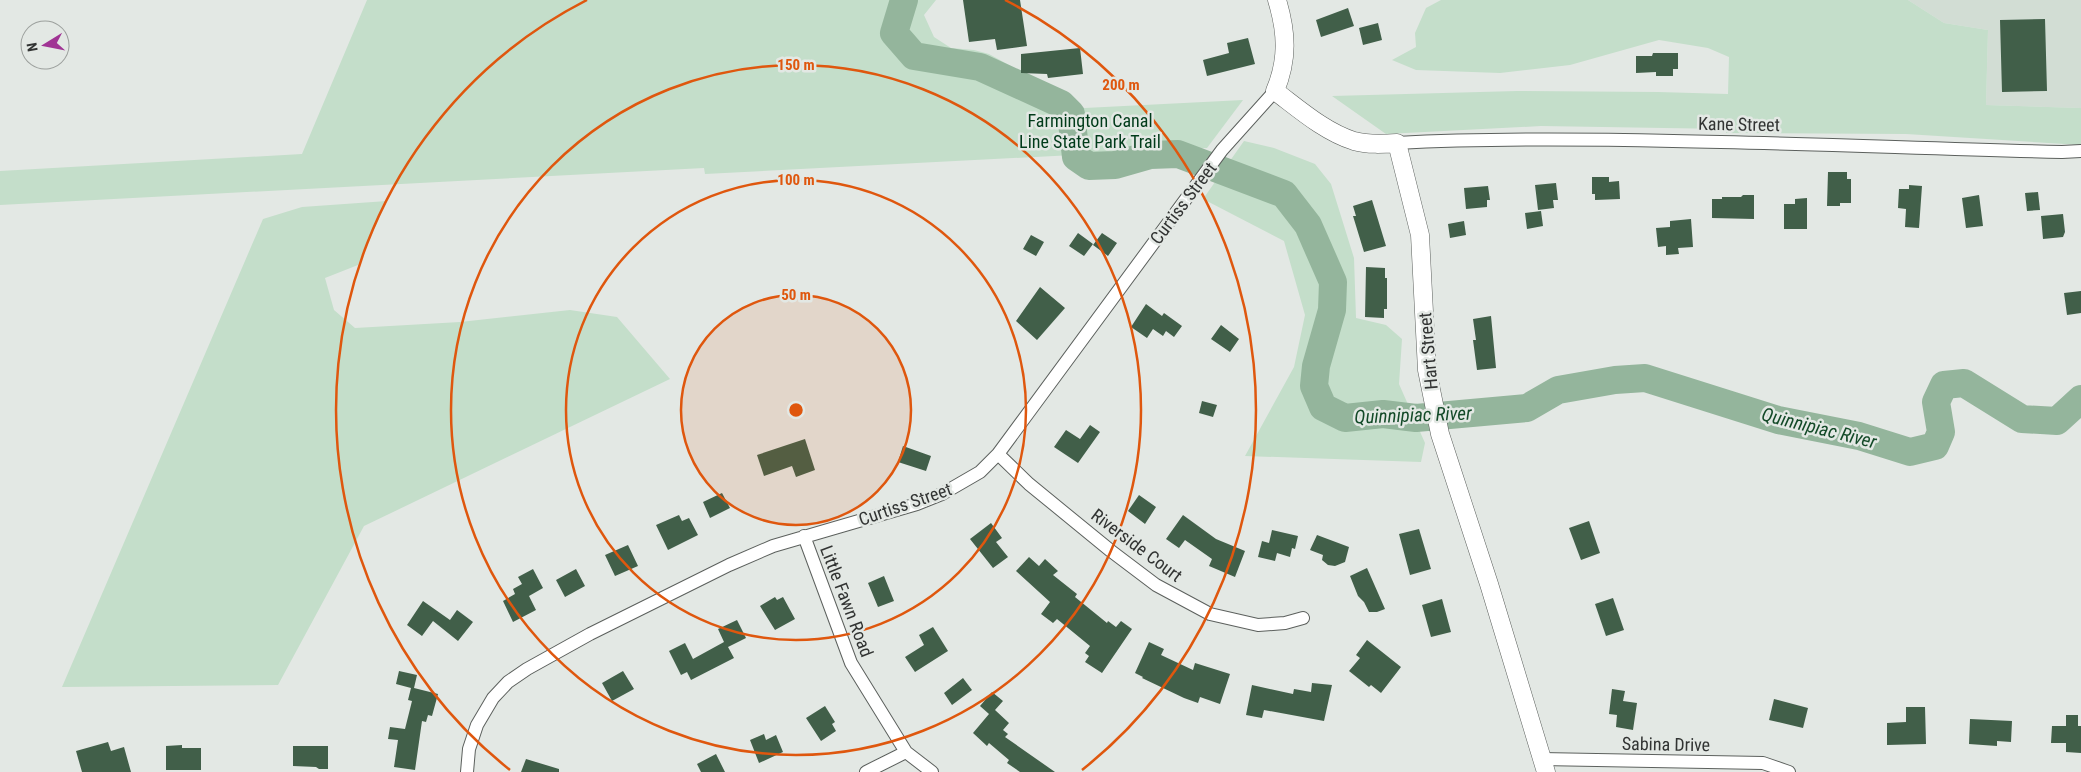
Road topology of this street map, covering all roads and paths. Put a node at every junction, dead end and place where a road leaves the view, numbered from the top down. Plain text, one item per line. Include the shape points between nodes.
1 (1277, 0) edge
2 (1274, 91) junction
3 (1397, 143) junction
4 (2081, 151) edge
5 (998, 454) junction
6 (804, 536) junction
7 (1303, 618) dead end
8 (906, 752) junction
9 (1543, 766) edge
10 (466, 772) edge
11 (866, 772) edge
12 (932, 772) edge
13 (1789, 772) edge

1 - 2 street, Curtiss Street via 1286,48
2 - 3 street via 1315,120 1354,141
2 - 5 street, Curtiss Street via 1222,150
3 - 4 street, Kane Street via 1568,138
3 - 9 street, Hart Street via 1420,235 1424,330 1432,400
5 - 6 street, Curtiss Street via 980,472 942,494
5 - 7 street, Riverside Court via 1030,484 1156,585 1210,614 1258,625
6 - 8 street, Little Fawn Road via 851,663
6 - 10 street, Curtiss Street via 729,565 527,668 493,698 477,725
8 - 11 street
8 - 12 street, Little Fawn Road
9 - 13 street, Sabina Drive via 1763,763

